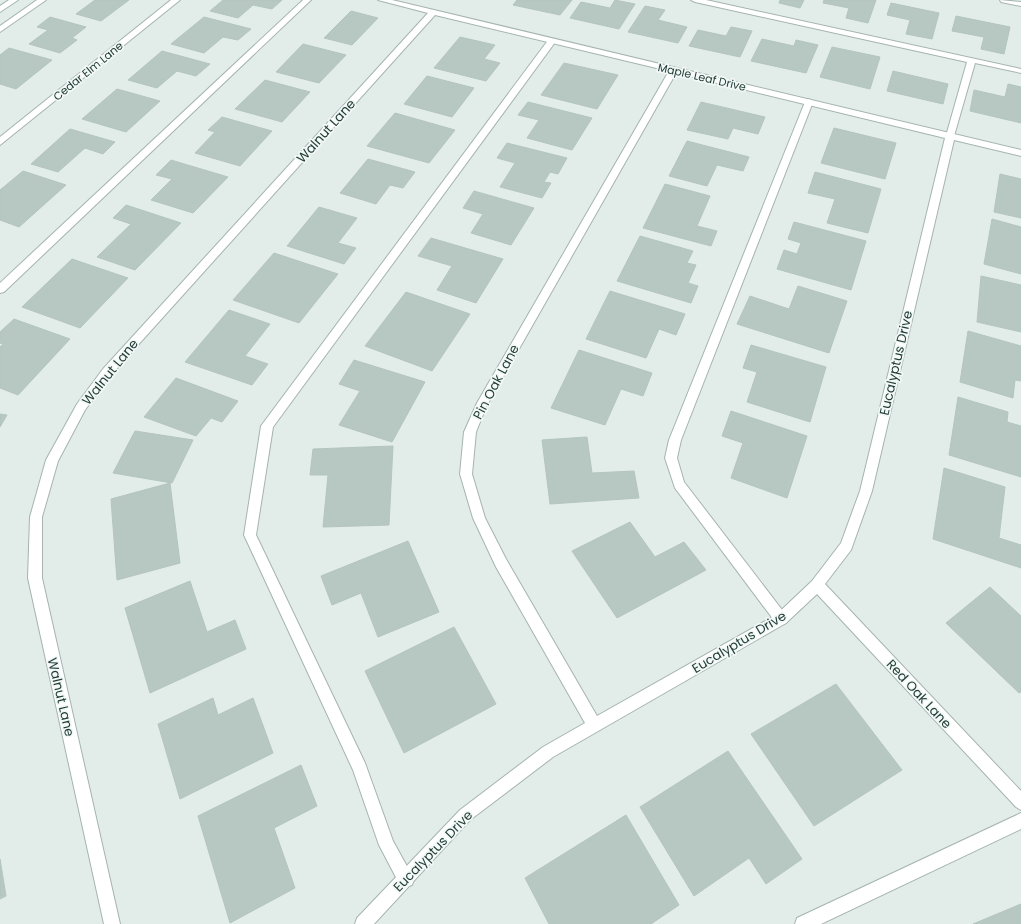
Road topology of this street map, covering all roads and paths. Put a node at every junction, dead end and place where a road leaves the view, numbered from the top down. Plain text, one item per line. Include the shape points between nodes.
1 (14, 0) edge
2 (42, 0) edge
3 (176, 0) edge
4 (308, 0) edge
5 (382, 0) edge
6 (695, 0) edge
7 (1004, 0) edge
8 (1021, 4) edge
9 (0, 10) edge
10 (434, 12) junction
11 (0, 30) edge
12 (552, 41) junction
13 (972, 60) junction
14 (674, 70) junction
15 (1021, 71) edge
16 (809, 102) junction
17 (950, 136) junction
18 (0, 142) edge
19 (1021, 153) edge
20 (0, 289) edge
21 (817, 585) junction
22 (782, 619) junction
23 (595, 726) junction
24 (1021, 802) edge
25 (1021, 821) edge
26 (406, 879) junction
27 (112, 924) edge
28 (363, 924) edge
29 (803, 924) edge

1 - 9 street
2 - 11 street
3 - 18 street, Cedar Elm Lane
4 - 20 street
5 - 10 street, Maple Leaf Drive
6 - 13 street
7 - 8 street
10 - 12 street, Maple Leaf Drive
10 - 27 street, Walnut Lane via 107,372 80,407 52,460 36,517 35,578
12 - 14 street, Maple Leaf Drive
12 - 26 street via 267,426 250,535 360,768 387,845
13 - 15 street
13 - 17 street, Eucalyptus Drive
14 - 16 street, Maple Leaf Drive
14 - 23 street, Pin Oak Lane via 481,406 470,432 466,474 479,518 501,564
16 - 17 street, Maple Leaf Drive
16 - 22 street via 675,440 671,458 679,484
17 - 19 street, Maple Leaf Drive
17 - 21 street, Eucalyptus Drive via 866,490 846,546
21 - 22 street, Eucalyptus Drive
21 - 24 street, Red Oak Lane
22 - 23 street, Eucalyptus Drive
23 - 26 street, Eucalyptus Drive via 548,752 466,815
25 - 29 street
26 - 28 street, Eucalyptus Drive

